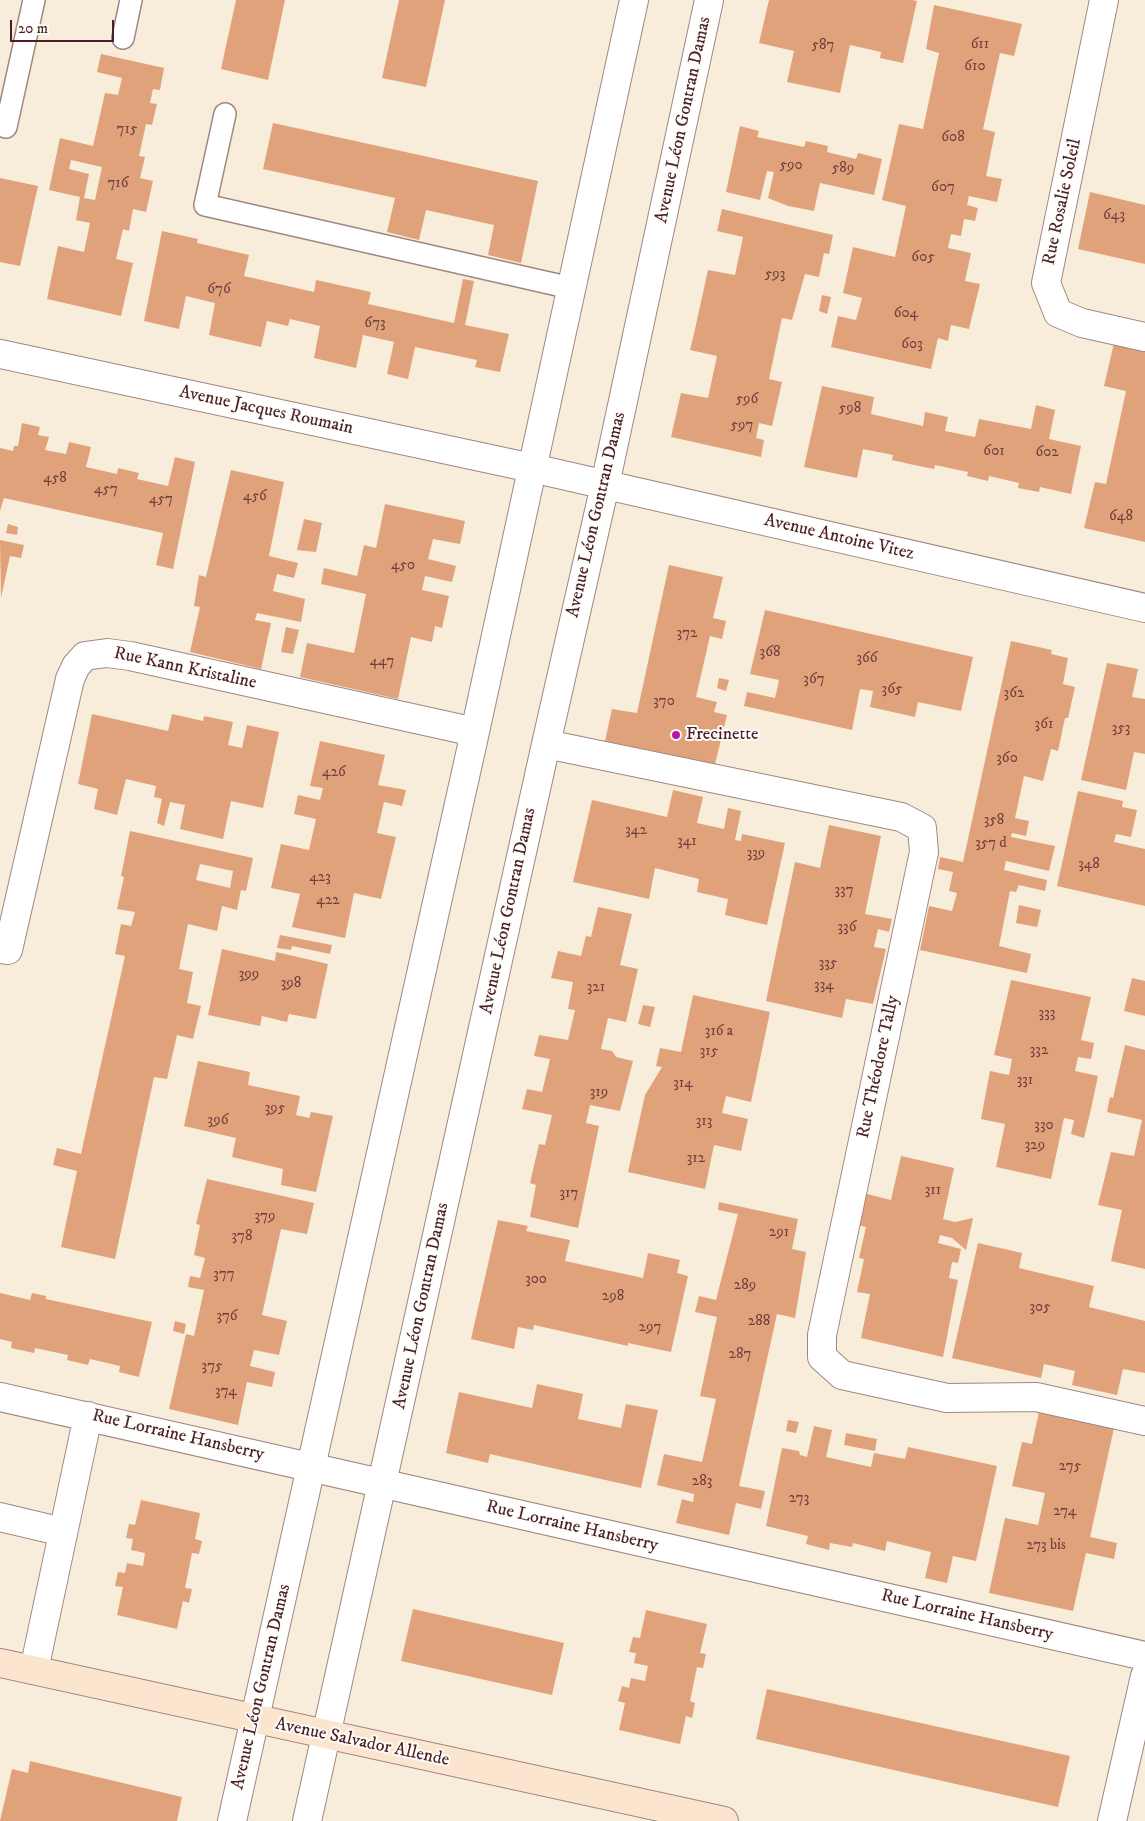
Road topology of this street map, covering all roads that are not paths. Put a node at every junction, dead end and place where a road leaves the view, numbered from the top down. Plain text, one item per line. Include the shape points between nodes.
1 (34, 0) edge
2 (131, 0) edge
3 (634, 0) edge
4 (709, 0) edge
5 (1104, 0) edge
6 (123, 38) dead end
7 (225, 114) dead end
8 (0, 125) edge
9 (571, 288) junction
10 (1145, 336) edge
11 (0, 354) edge
12 (532, 468) junction
13 (605, 485) junction
14 (1145, 608) edge
15 (475, 732) junction
16 (546, 744) junction
17 (0, 949) edge
18 (0, 1397) edge
19 (88, 1416) junction
20 (1145, 1421) edge
21 (311, 1466) junction
22 (383, 1484) junction
23 (0, 1517) edge
24 (63, 1532) junction
25 (1145, 1656) edge
26 (0, 1663) edge
27 (34, 1670) junction
28 (1145, 1676) edge
29 (254, 1719) junction
30 (327, 1735) junction
31 (649, 1813) edge
32 (232, 1821) edge
33 (307, 1821) edge
34 (724, 1821) edge
35 (1112, 1821) edge

1 - 8 lane via 6,127
2 - 6 lane
3 - 9 street, Avenue Léon Gontran Damas
4 - 13 street, Avenue Léon Gontran Damas
5 - 10 street, Rue Rosalie Soleil via 1046,283 1058,313 1082,323
7 - 9 lane via 205,205
9 - 12 street, Avenue Léon Gontran Damas
11 - 12 street, Avenue Jacques Roumain
12 - 13 street, Avenue Antoine Vitez
12 - 15 street, Avenue Léon Gontran Damas
13 - 14 street, Avenue Antoine Vitez
13 - 16 street, Avenue Léon Gontran Damas
15 - 17 street, Rue Kann Kristaline via 130,656 107,653 85,656 70,679 8,950
15 - 21 street, Avenue Léon Gontran Damas
16 - 20 street, Rue Théodore Tally via 901,817 922,828 924,852 822,1335 822,1357 842,1375 947,1398 1036,1397
16 - 22 street, Avenue Léon Gontran Damas
18 - 19 street, Rue Lorraine Hansberry
19 - 21 street, Rue Lorraine Hansberry
19 - 24 street
21 - 22 street, Rue Lorraine Hansberry
21 - 29 street, Avenue Léon Gontran Damas
22 - 25 street, Rue Lorraine Hansberry
22 - 30 street, Avenue Léon Gontran Damas
23 - 24 street
24 - 27 street
26 - 27 main road, Avenue Salvador Allende
27 - 29 main road, Avenue Salvador Allende
28 - 35 street
29 - 30 main road, Avenue Salvador Allende
29 - 32 street, Avenue Léon Gontran Damas
30 - 31 main road, Avenue Salvador Allende
30 - 33 street, Avenue Léon Gontran Damas
31 - 34 main road, Avenue Salvador Allende

